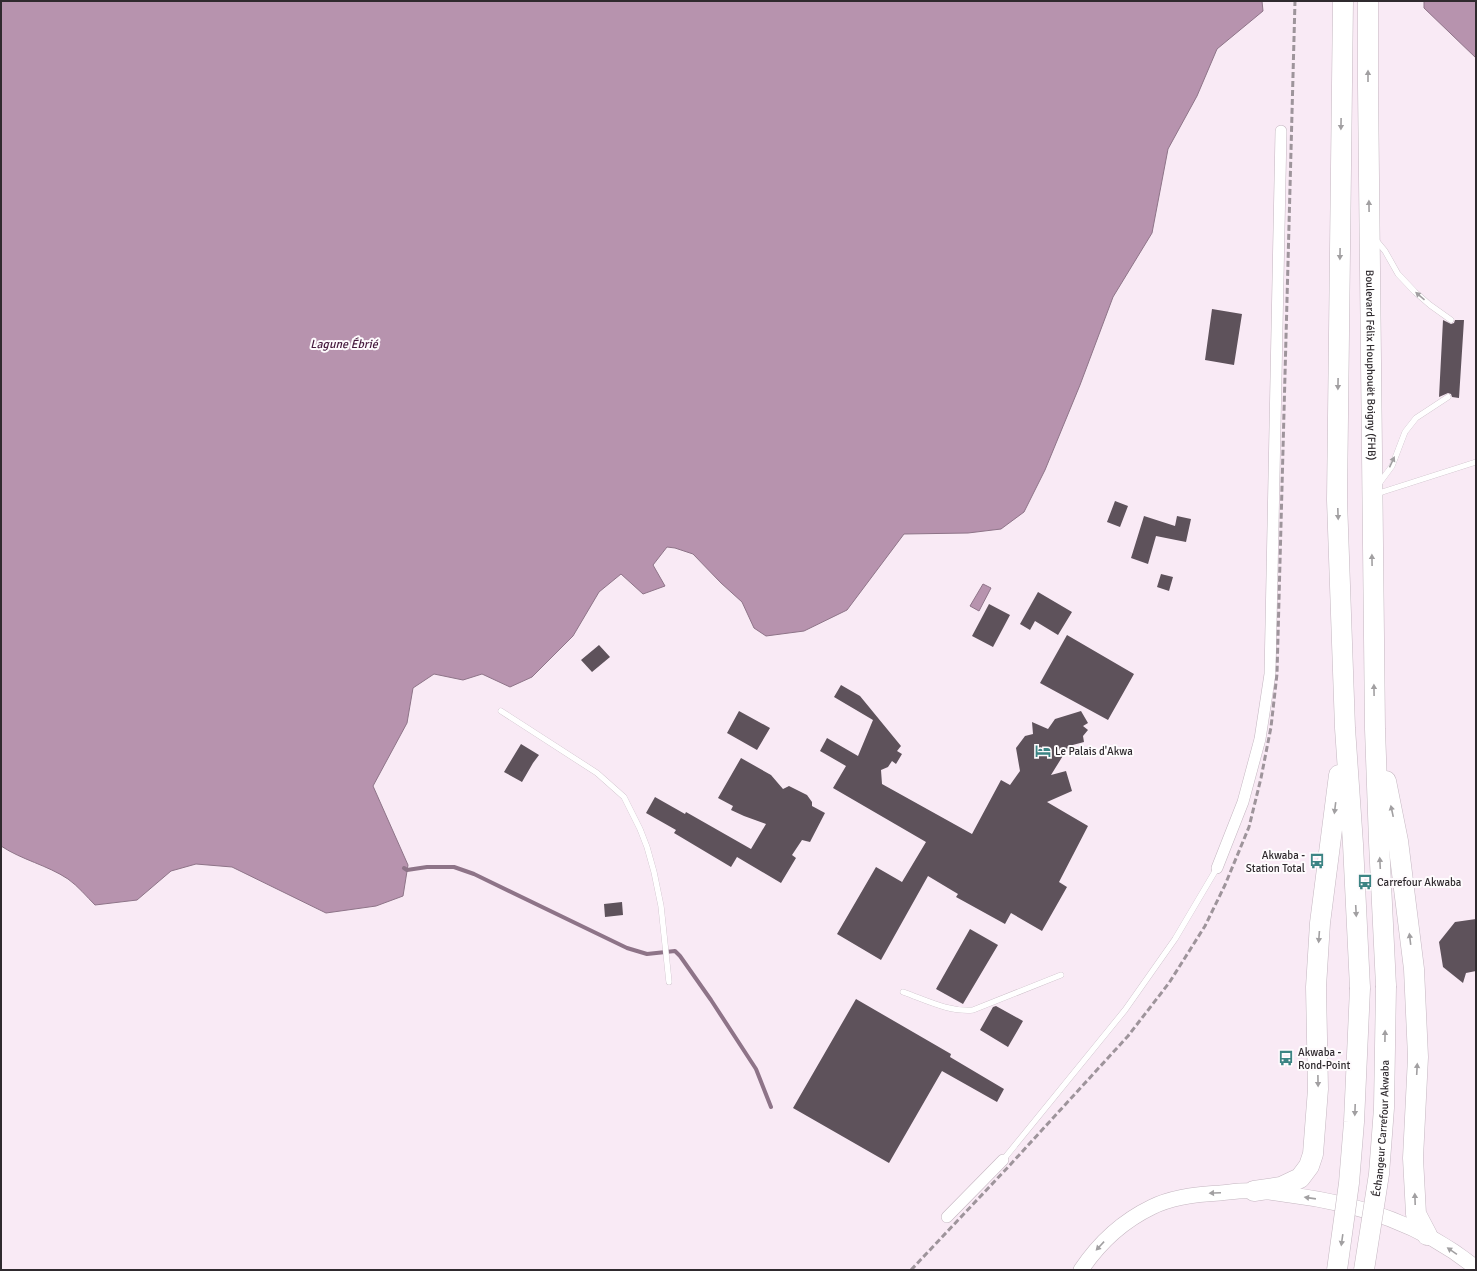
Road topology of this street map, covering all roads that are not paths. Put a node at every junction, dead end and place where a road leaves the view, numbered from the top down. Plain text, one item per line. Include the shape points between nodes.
1 (1343, 1) edge
2 (1368, 1) edge
3 (1282, 131) dead end
4 (1369, 233) junction
5 (1451, 320) dead end
6 (1448, 397) dead end
7 (1476, 462) edge
8 (1372, 495) junction
9 (501, 711) dead end
10 (1345, 728) junction
11 (1375, 729) junction
12 (1217, 868) joint
13 (1061, 975) dead end
14 (669, 982) dead end
15 (903, 992) dead end
16 (1002, 1160) joint
17 (1254, 1191) junction
18 (947, 1217) dead end
19 (1427, 1235) junction
20 (1476, 1268) edge
21 (1081, 1270) edge
22 (1337, 1270) edge
23 (1364, 1270) edge

1 -> 10 highway via 1337,500
4 -> 2 highway, Boulevard Félix Houphouët Boigny (FHB)
3 - 12 street via 1270,674 1260,739 1243,802
5 -> 4 lane via 1415,292 1398,274 1385,251
4 - 8 highway, Boulevard Félix Houphouët Boigny (FHB)
8 -> 6 lane via 1392,466 1405,432 1416,418
7 - 8 lane
11 -> 8 highway, Boulevard Félix Houphouët Boigny (FHB)
9 - 14 lane via 597,773 624,797 647,847 661,906
10 -> 17 highway via 1320,923 1316,988 1318,1089 1313,1154 1309,1166 1300,1178 1281,1187
10 -> 22 highway, bridge via 1360,988 1354,1130
19 -> 11 highway via 1416,1214 1413,1158 1418,1057 1414,970 1398,841
23 -> 11 highway, Échangeur Carrefour Akwaba, bridge via 1379,1174 1384,1108 1386,986
12 - 16 lane via 1175,939 1125,1010
13 - 15 lane via 973,1010 960,1011 944,1007
16 - 18 street
19 -> 17 main road via 1381,1216 1315,1198
17 -> 21 main road via 1208,1193 1154,1206 1130,1218 1116,1230 1098,1247
20 -> 19 main road

